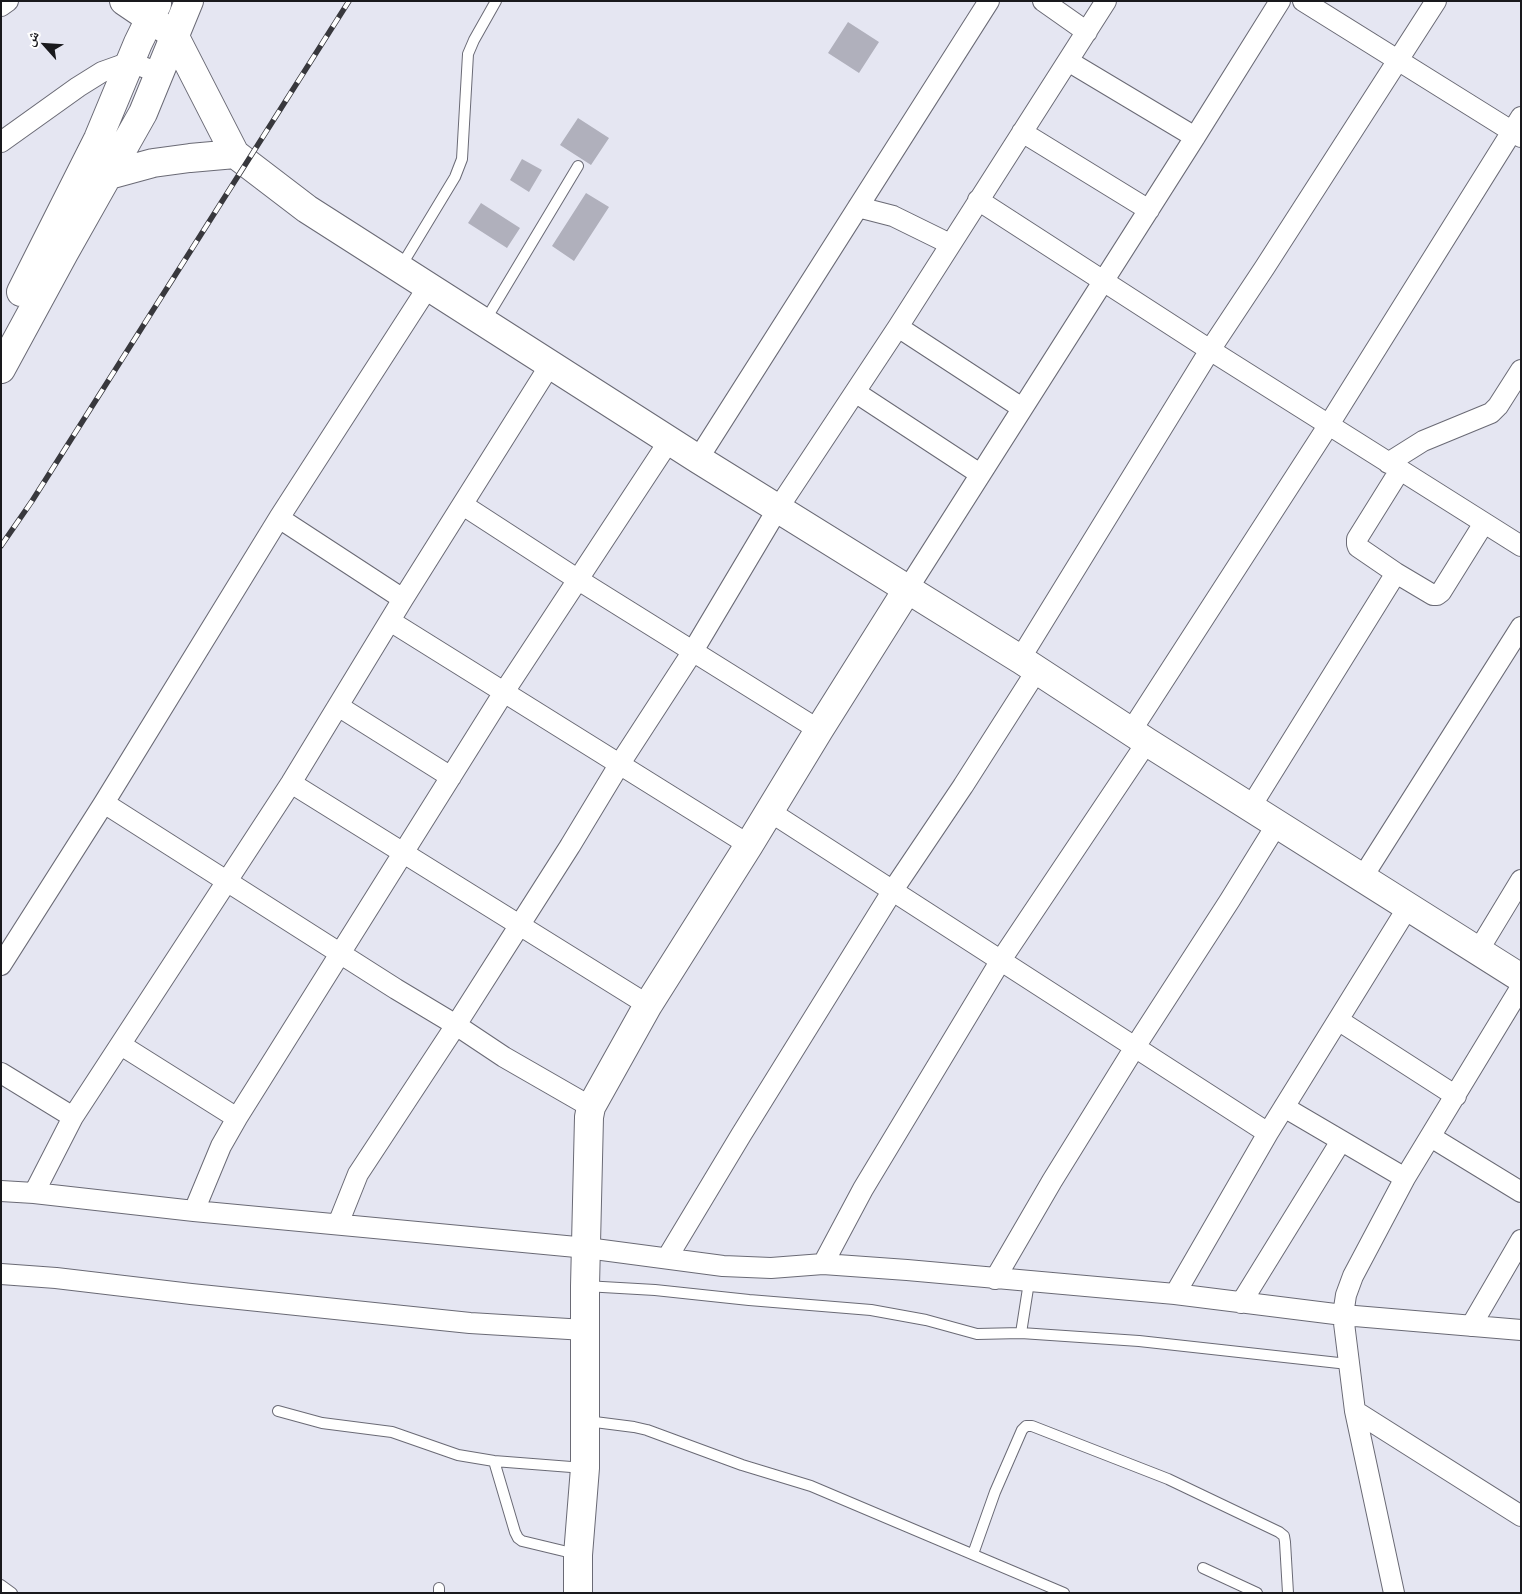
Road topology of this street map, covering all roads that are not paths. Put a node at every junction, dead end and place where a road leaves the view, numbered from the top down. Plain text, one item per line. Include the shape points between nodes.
1 (8, 1) edge
2 (124, 1) edge
3 (189, 1) edge
4 (496, 1) edge
5 (989, 1) edge
6 (1043, 1) edge
7 (1106, 1) edge
8 (1280, 1) edge
9 (1303, 1) edge
10 (1436, 1) edge
11 (1, 6) edge
12 (154, 10) edge
13 (1087, 32) junction
14 (174, 35) junction
15 (1068, 61) junction
16 (130, 62) junction
17 (1398, 62) junction
18 (159, 73) junction
19 (1518, 129) edge
20 (1022, 132) junction
21 (1195, 137) junction
22 (1, 142) edge
23 (235, 154) junction
24 (578, 166) dead end
25 (109, 175) junction
26 (978, 200) junction
27 (858, 207) junction
28 (1149, 210) junction
29 (950, 244) junction
30 (400, 269) junction
31 (40, 276) junction
32 (1102, 281) junction
33 (428, 287) junction
34 (484, 322) junction
35 (898, 327) junction
36 (1, 332) edge
37 (1210, 350) junction
38 (550, 365) junction
39 (1, 369) edge
40 (1521, 370) edge
41 (855, 392) junction
42 (1022, 408) junction
43 (1328, 426) junction
44 (669, 441) junction
45 (698, 459) junction
46 (1394, 467) junction
47 (980, 474) junction
48 (463, 505) junction
49 (777, 510) junction
50 (279, 518) junction
51 (1484, 523) junction
52 (1521, 546) edge
53 (1396, 573) junction
54 (577, 579) junction
55 (906, 590) junction
56 (403, 599) junction
57 (390, 621) junction
58 (1521, 627) edge
59 (693, 651) junction
60 (1029, 665) junction
61 (504, 692) junction
62 (338, 706) junction
63 (819, 730) junction
64 (1139, 737) junction
65 (620, 765) junction
66 (451, 777) junction
67 (291, 783) junction
68 (104, 803) junction
69 (1250, 808) junction
70 (769, 811) junction
71 (1277, 824) junction
72 (750, 845) junction
73 (403, 852) junction
74 (1362, 878) junction
75 (1521, 880) edge
76 (227, 881) junction
77 (893, 890) junction
78 (1408, 907) junction
79 (520, 925) junction
80 (1478, 951) junction
81 (340, 954) junction
82 (1001, 960) junction
83 (1, 966) edge
84 (1521, 978) edge
85 (1521, 987) edge
86 (648, 1005) junction
87 (1338, 1020) junction
88 (456, 1025) junction
89 (121, 1045) junction
90 (1134, 1047) junction
91 (1, 1073) edge
92 (1456, 1096) junction
93 (591, 1107) junction
94 (1284, 1108) junction
95 (73, 1117) junction
96 (237, 1118) junction
97 (1268, 1133) junction
98 (1431, 1137) junction
99 (1341, 1141) junction
100 (1405, 1178) junction
101 (1, 1191) edge
102 (1521, 1192) edge
103 (34, 1193) junction
104 (194, 1211) junction
105 (338, 1224) junction
106 (1521, 1240) edge
107 (587, 1248) junction
108 (667, 1258) junction
109 (823, 1264) junction
110 (1, 1274) edge
111 (995, 1279) junction
112 (1029, 1282) junction
113 (585, 1286) junction
114 (1176, 1294) junction
115 (1241, 1302) junction
116 (1343, 1315) junction
117 (1471, 1326) junction
118 (585, 1330) junction
119 (1521, 1330) edge
120 (1021, 1333) junction
121 (1348, 1364) junction
122 (278, 1411) dead end
123 (1355, 1411) junction
124 (586, 1421) junction
125 (494, 1461) junction
126 (584, 1468) junction
127 (1521, 1516) edge
128 (973, 1554) junction
129 (578, 1555) junction
130 (1204, 1568) dead end
131 (1, 1585) edge
132 (12, 1593) edge
133 (578, 1593) edge
134 (1064, 1593) edge
135 (1257, 1593) edge
136 (1288, 1593) edge
137 (1394, 1593) edge

1 - 11 street
2 - 12 street
3 - 14 street
4 - 30 lane via 468,54 462,159 455,178
5 - 27 street
6 - 13 street
7 - 13 street
8 - 21 street
9 - 17 street
10 - 17 street
12 - 14 street
12 - 16 street
13 - 15 street
14 - 18 street
14 - 23 street
15 - 20 street
15 - 21 street
16 - 18 street
16 - 22 street via 102,72
16 - 31 street
17 - 19 street
17 - 37 street
18 - 25 street via 143,113
19 - 43 street via 1390,324
20 - 26 street
20 - 28 street
21 - 28 street
23 - 25 street via 153,163
23 - 30 street via 307,209
24 - 34 lane
25 - 31 street
26 - 29 street
26 - 32 street
27 - 29 street via 893,216
27 - 45 street
28 - 32 street
29 - 35 street
30 - 33 street
31 - 36 street
31 - 39 street
32 - 37 street
32 - 42 street
33 - 34 street
33 - 50 street
34 - 38 street
35 - 41 street
35 - 42 street
37 - 43 street
37 - 60 street
38 - 44 street
38 - 48 street
40 - 46 street via 1491,413 1423,441
41 - 47 street
41 - 49 street
42 - 47 street
43 - 46 street
43 - 64 street
44 - 45 street
44 - 54 street
45 - 49 street
46 - 51 street
46 - 53 street via 1356,544
47 - 55 street
48 - 54 street
48 - 56 street
49 - 55 street
49 - 59 street
50 - 56 street
50 - 68 street
51 - 52 street
51 - 53 street via 1437,595
53 - 69 street
54 - 59 street
54 - 61 street
55 - 60 street
55 - 63 street
56 - 57 street
57 - 61 street
57 - 62 street
58 - 74 street
59 - 63 street
59 - 65 street
60 - 64 street
60 - 77 street via 963,786
61 - 65 street
61 - 66 street
62 - 66 street
62 - 67 street
63 - 70 street
64 - 69 street
64 - 82 street
65 - 72 street
65 - 79 street
66 - 73 street
67 - 73 street
67 - 76 street
68 - 76 street
68 - 83 street
69 - 71 street
70 - 72 street
70 - 77 street
71 - 74 street
71 - 90 street
72 - 86 street
73 - 79 street
73 - 81 street
74 - 78 street
75 - 80 street
76 - 81 street
76 - 89 street
77 - 82 street
77 - 108 street
78 - 80 street
78 - 87 street
79 - 86 street
79 - 88 street
80 - 84 street
81 - 88 street
81 - 96 street
82 - 90 street
82 - 109 street via 863,1189
85 - 92 street
86 - 93 street
87 - 92 street
87 - 94 street
88 - 93 street
88 - 105 street via 358,1174
89 - 95 street
89 - 96 street
90 - 97 street
90 - 111 street
91 - 95 street
92 - 98 street
93 - 107 street
94 - 97 street
94 - 99 street
95 - 103 street
96 - 104 street via 221,1146
97 - 114 street
98 - 100 street
98 - 102 street
99 - 100 street
99 - 115 street
100 - 116 street via 1353,1276
101 - 103 street
103 - 104 street
104 - 105 street
105 - 107 street
106 - 117 street
107 - 108 street
107 - 113 street
108 - 109 street via 723,1266 770,1268
109 - 111 street
110 - 118 street via 470,1323
111 - 112 street
112 - 114 street
112 - 120 lane
113 - 118 street
113 - 120 lane via 870,1310 977,1334
114 - 115 street
115 - 116 street
116 - 117 street
116 - 121 street
117 - 119 street
118 - 124 street
120 - 121 lane via 1140,1341
121 - 123 street
122 - 125 lane via 322,1423 392,1432 458,1455
123 - 127 street
123 - 137 street
124 - 126 street
124 - 128 lane via 647,1430 811,1486
125 - 126 lane
125 - 129 lane via 518,1538
126 - 129 street
128 - 134 lane
128 - 136 lane via 1022,1430 1032,1426 1168,1479 1279,1532 1285,1542
129 - 133 street
130 - 135 lane
131 - 132 lane

